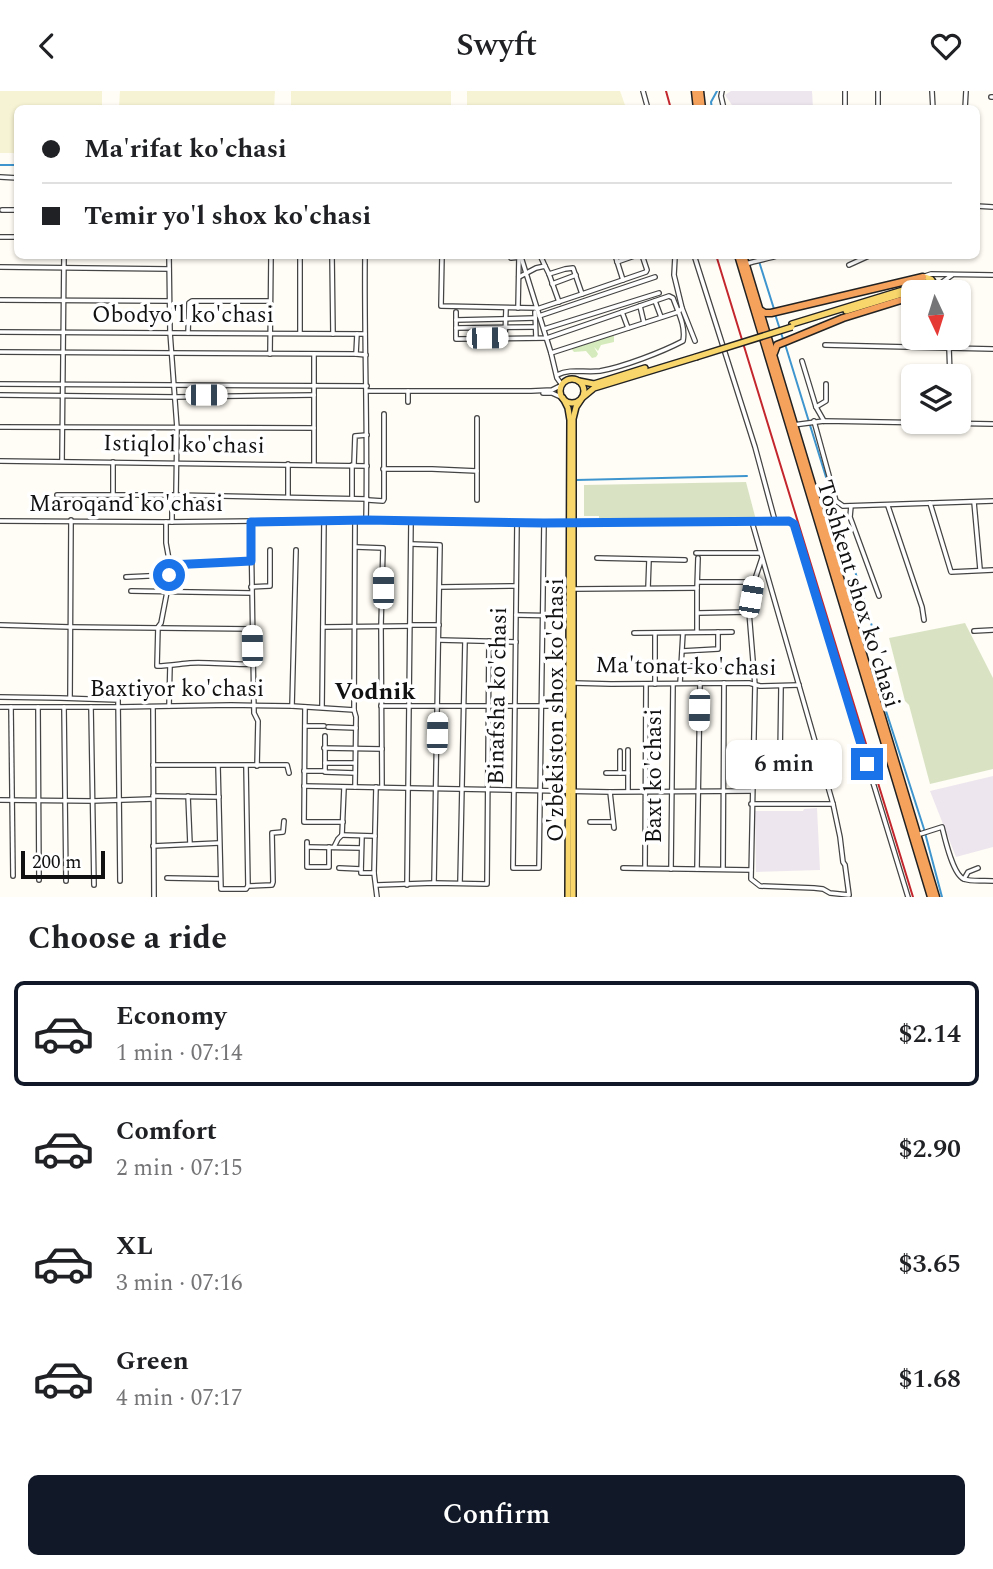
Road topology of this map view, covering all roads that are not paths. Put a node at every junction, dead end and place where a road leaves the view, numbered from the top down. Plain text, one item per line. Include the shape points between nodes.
1 (2, 210) dead end
2 (14, 210) edge
3 (64, 259) edge
4 (169, 259) edge
5 (271, 259) edge
6 (300, 259) edge
7 (331, 259) edge
8 (365, 259) edge
9 (442, 259) edge
10 (519, 259) edge
11 (522, 259) edge
12 (542, 259) edge
13 (616, 259) edge
14 (627, 259) edge
15 (642, 259) edge
16 (675, 259) edge
17 (695, 259) edge
18 (739, 259) edge
19 (744, 259) edge
20 (759, 259) edge
21 (862, 259) edge
22 (617, 262) junction
23 (746, 264) junction
24 (849, 265) dead end
25 (0, 267) edge
26 (545, 267) junction
27 (64, 268) junction
28 (169, 269) junction
29 (527, 273) junction
30 (549, 274) junction
31 (954, 274) junction
32 (576, 275) junction
33 (993, 275) edge
34 (519, 277) junction
35 (655, 278) dead end
36 (920, 279) junction
37 (623, 280) junction
38 (932, 280) edge
39 (946, 280) edge
40 (552, 283) junction
41 (659, 293) dead end
42 (582, 294) junction
43 (901, 294) edge
44 (753, 297) junction
45 (0, 300) edge
46 (63, 300) junction
47 (901, 300) edge
48 (170, 301) junction
49 (270, 301) junction
50 (655, 301) junction
51 (559, 302) junction
52 (640, 306) junction
53 (506, 308) junction
54 (518, 308) junction
55 (682, 308) junction
56 (536, 310) junction
57 (760, 310) junction
58 (456, 312) dead end
59 (622, 312) junction
60 (678, 312) junction
61 (537, 317) junction
62 (661, 317) junction
63 (506, 319) junction
64 (456, 320) junction
65 (572, 320) junction
66 (644, 323) junction
67 (792, 325) junction
68 (536, 327) junction
69 (456, 328) junction
70 (506, 328) junction
71 (628, 328) junction
72 (544, 329) junction
73 (574, 329) junction
74 (0, 332) edge
75 (63, 332) junction
76 (170, 332) junction
77 (188, 333) junction
78 (270, 333) junction
79 (300, 333) junction
80 (333, 334) junction
81 (356, 334) junction
82 (365, 334) junction
83 (505, 338) junction
84 (536, 338) junction
85 (547, 338) junction
86 (695, 341) dead end
87 (825, 345) dead end
88 (901, 347) edge
89 (971, 348) edge
90 (993, 349) edge
91 (0, 352) edge
92 (64, 352) junction
93 (172, 353) junction
94 (270, 353) junction
95 (551, 353) junction
96 (314, 354) junction
97 (356, 354) junction
98 (366, 355) junction
99 (695, 355) junction
100 (774, 355) junction
101 (802, 361) dead end
102 (556, 375) junction
103 (579, 381) junction
104 (0, 384) edge
105 (826, 384) dead end
106 (63, 385) junction
107 (175, 385) junction
108 (562, 385) junction
109 (314, 386) junction
110 (367, 389) junction
111 (408, 391) junction
112 (531, 391) junction
113 (0, 395) edge
114 (314, 395) junction
115 (63, 396) junction
116 (176, 397) junction
117 (563, 398) junction
118 (582, 398) junction
119 (408, 402) dead end
120 (816, 407) junction
121 (384, 414) dead end
122 (477, 418) dead end
123 (824, 421) junction
124 (813, 422) junction
125 (901, 422) edge
126 (971, 423) edge
127 (993, 424) edge
128 (792, 426) junction
129 (0, 427) edge
130 (63, 428) junction
131 (177, 428) junction
132 (314, 428) junction
133 (367, 435) junction
134 (0, 461) edge
135 (62, 461) junction
136 (113, 462) junction
137 (177, 463) junction
138 (288, 464) junction
139 (314, 464) junction
140 (353, 465) junction
141 (367, 466) junction
142 (383, 469) junction
143 (477, 471) junction
144 (571, 474) junction
145 (57, 495) dead end
146 (113, 495) junction
147 (174, 496) junction
148 (288, 497) junction
149 (352, 498) junction
150 (367, 499) junction
151 (477, 500) dead end
152 (993, 501) edge
153 (974, 502) junction
154 (930, 503) junction
155 (852, 506) junction
156 (888, 506) junction
157 (71, 520) junction
158 (324, 520) junction
159 (355, 520) junction
160 (366, 520) junction
161 (0, 521) edge
162 (411, 521) junction
163 (775, 521) junction
164 (166, 522) junction
165 (173, 522) junction
166 (251, 522) junction
167 (752, 522) junction
168 (517, 523) junction
169 (544, 523) junction
170 (572, 523) junction
171 (411, 544) junction
172 (356, 547) junction
173 (270, 550) dead end
174 (296, 550) dead end
175 (761, 556) junction
176 (597, 558) dead end
177 (649, 560) junction
178 (685, 560) dead end
179 (251, 561) junction
180 (170, 565) junction
181 (980, 570) junction
182 (993, 570) edge
183 (169, 575) junction
184 (126, 577) dead end
185 (698, 582) junction
186 (754, 582) junction
187 (516, 586) junction
188 (251, 587) junction
189 (440, 587) junction
190 (648, 587) junction
191 (697, 588) junction
192 (574, 589) junction
193 (131, 591) dead end
194 (167, 591) junction
195 (251, 593) junction
196 (879, 596) dead end
197 (749, 612) junction
198 (697, 613) junction
199 (516, 615) junction
200 (543, 615) junction
201 (569, 616) junction
202 (924, 620) dead end
203 (0, 625) edge
204 (439, 625) junction
205 (354, 626) junction
206 (381, 626) junction
207 (410, 626) junction
208 (70, 627) junction
209 (323, 627) junction
210 (158, 628) junction
211 (252, 629) junction
212 (993, 630) edge
213 (974, 631) dead end
214 (698, 632) junction
215 (718, 632) junction
216 (732, 632) dead end
217 (634, 633) dead end
218 (655, 633) junction
219 (683, 633) junction
220 (439, 640) junction
221 (465, 641) junction
222 (489, 642) junction
223 (516, 642) junction
224 (682, 651) junction
225 (253, 664) junction
226 (170, 666) junction
227 (682, 666) junction
228 (754, 666) junction
229 (573, 683) junction
230 (700, 683) junction
231 (724, 683) junction
232 (646, 684) junction
233 (654, 684) junction
234 (673, 684) junction
235 (680, 684) junction
236 (755, 685) junction
237 (799, 685) junction
238 (781, 686) junction
239 (0, 698) edge
240 (70, 698) junction
241 (38, 706) junction
242 (169, 706) junction
243 (254, 706) junction
244 (292, 706) junction
245 (381, 706) junction
246 (409, 706) junction
247 (438, 706) junction
248 (463, 706) junction
249 (489, 706) junction
250 (515, 706) junction
251 (541, 706) junction
252 (568, 706) junction
253 (0, 707) edge
254 (11, 707) junction
255 (64, 707) junction
256 (91, 707) junction
257 (118, 707) junction
258 (153, 707) junction
259 (305, 707) junction
260 (322, 708) junction
261 (354, 710) junction
262 (304, 726) junction
263 (356, 728) junction
264 (324, 736) dead end
265 (324, 748) junction
266 (355, 749) junction
267 (382, 749) junction
268 (628, 750) dead end
269 (620, 751) dead end
270 (752, 758) junction
271 (780, 758) junction
272 (820, 758) junction
273 (325, 763) junction
274 (355, 764) junction
275 (153, 765) junction
276 (218, 766) junction
277 (246, 766) junction
278 (257, 766) junction
279 (304, 771) junction
280 (325, 772) junction
281 (628, 772) junction
282 (289, 773) dead end
283 (355, 773) junction
284 (606, 773) dead end
285 (620, 773) junction
286 (825, 774) junction
287 (752, 775) junction
288 (304, 786) junction
289 (344, 787) junction
290 (355, 787) junction
291 (379, 787) junction
292 (408, 787) junction
293 (436, 788) junction
294 (462, 788) junction
295 (488, 789) junction
296 (514, 789) junction
297 (540, 790) junction
298 (570, 790) junction
299 (628, 791) junction
300 (646, 791) junction
301 (698, 791) junction
302 (724, 791) junction
303 (751, 791) junction
304 (610, 792) junction
305 (671, 792) junction
306 (188, 796) junction
307 (153, 797) junction
308 (219, 797) junction
309 (0, 800) edge
310 (11, 800) junction
311 (38, 800) junction
312 (120, 800) junction
313 (65, 801) junction
314 (92, 801) junction
315 (751, 804) junction
316 (833, 804) junction
317 (284, 821) dead end
318 (343, 822) junction
319 (590, 822) dead end
320 (923, 833) junction
321 (342, 835) junction
322 (362, 836) junction
323 (375, 836) junction
324 (219, 843) junction
325 (190, 844) junction
326 (153, 846) junction
327 (332, 847) junction
328 (361, 848) junction
329 (339, 868) dead end
330 (623, 868) dead end
331 (645, 868) junction
332 (978, 868) dead end
333 (671, 869) junction
334 (697, 869) junction
335 (723, 869) junction
336 (751, 870) junction
337 (361, 871) junction
338 (374, 873) junction
339 (13, 876) dead end
340 (167, 878) dead end
341 (220, 879) junction
342 (964, 879) junction
343 (38, 880) dead end
344 (66, 881) dead end
345 (120, 881) dead end
346 (993, 881) edge
347 (434, 883) junction
348 (460, 883) junction
349 (94, 885) dead end
350 (248, 885) junction
351 (377, 885) junction
352 (407, 885) junction
353 (154, 896) edge
354 (377, 897) edge
355 (570, 897) edge
356 (908, 897) edge
357 (931, 897) edge
358 (936, 897) edge

1 - 2 street
3 - 27 street
4 - 28 street
5 - 49 street
6 - 79 street
7 - 80 street
8 - 82 street
9 - 53 street via 441,306
10 - 34 street
11 - 29 street
12 - 26 street
13 - 22 street
14 - 22 street
15 - 37 street via 646,272
16 - 55 street
17 - 163 street
18 - 44 highway
19 - 23 highway
20 - 23 street
21 - 24 street
22 - 37 street
23 - 44 highway
25 - 27 street
26 - 29 street
26 - 30 street
27 - 28 street
27 - 46 street
28 - 48 street
29 - 34 street
29 - 56 street
30 - 32 street via 572,267
30 - 40 street
31 - 33 street
31 - 36 street
31 - 39 street
32 - 40 street
32 - 42 street
34 - 54 street
35 - 61 street
36 - 38 main road
36 - 57 highway via 774,312
36 - 67 main road via 903,290
37 - 42 street
40 - 51 street
41 - 65 street
42 - 51 street
43 - 67 main road
44 - 57 highway, Toshkent shox ko'chasi
44 - 128 highway, Toshkent shox ko'chasi
45 - 46 street
46 - 48 street
46 - 75 street
47 - 100 highway via 783,342
48 - 76 street
49 - 77 street via 192,301
49 - 78 street
50 - 52 street
50 - 60 street via 672,296
50 - 62 street
51 - 56 street
52 - 59 street
52 - 66 street
53 - 54 street
53 - 63 street
54 - 56 street
55 - 60 street
55 - 86 street
56 - 61 street
57 - 100 highway, Toshkent shox ko'chasi
58 - 64 street
59 - 71 street
59 - 73 street
60 - 62 street
60 - 102 street via 683,341 611,368
61 - 63 street
61 - 68 street
61 - 72 street
62 - 66 street
63 - 64 street
63 - 70 street
64 - 69 street
65 - 72 street
65 - 73 street
66 - 71 street
67 - 99 main road, bridge
68 - 70 street
68 - 84 street
69 - 70 street
69 - 83 street via 456,339
70 - 83 street
71 - 95 street
72 - 85 street
73 - 85 street
74 - 75 street, Obodyo'l ko'chasi
75 - 76 street, Obodyo'l ko'chasi
75 - 92 street
76 - 77 street, Obodyo'l ko'chasi
76 - 93 street
77 - 78 street, Obodyo'l ko'chasi
78 - 79 street, Obodyo'l ko'chasi
78 - 94 street
79 - 80 street, Obodyo'l ko'chasi
80 - 81 street, Obodyo'l ko'chasi
81 - 82 street, Obodyo'l ko'chasi
81 - 97 street
82 - 98 street
83 - 84 street
84 - 85 street
85 - 95 street
87 - 88 street
89 - 90 street
91 - 92 street
92 - 93 street
92 - 106 street
93 - 94 street
93 - 107 street
94 - 96 street
95 - 102 street
96 - 97 street
96 - 109 street
97 - 98 street
98 - 110 street
99 - 103 main road via 594,384
99 - 118 main road via 599,387
100 - 128 highway, Toshkent shox ko'chasi
101 - 120 street
102 - 108 street
103 - 108 main road
103 - 118 main road via 584,389
104 - 106 street
105 - 120 street via 827,399
106 - 107 street
106 - 115 street
107 - 109 street
107 - 116 street
108 - 112 street
108 - 117 main road
109 - 110 street
109 - 114 street
110 - 111 street
110 - 133 street
111 - 112 street
111 - 119 street
112 - 117 street
113 - 115 street
114 - 116 street
114 - 132 street
115 - 116 street
115 - 130 street
116 - 131 street
117 - 118 main road via 572,402
117 - 144 main road via 569,416
118 - 144 main road via 574,415
120 - 123 street
121 - 142 street
122 - 143 street
123 - 124 street
123 - 125 street
124 - 128 street
124 - 155 street via 836,501
126 - 127 street
128 - 320 highway
128 - 357 highway, Toshkent shox ko'chasi
129 - 130 street
130 - 131 street
130 - 135 street
131 - 132 street
131 - 137 street
132 - 139 street
133 - 140 street via 355,436
133 - 141 street
134 - 135 street, Istiqlol ko'chasi
135 - 136 street, Istiqlol ko'chasi
136 - 137 street, Istiqlol ko'chasi
136 - 146 street
137 - 138 street, Istiqlol ko'chasi
137 - 147 street
138 - 139 street, Istiqlol ko'chasi
138 - 148 street
139 - 140 street, Istiqlol ko'chasi
140 - 141 street, Istiqlol ko'chasi
140 - 149 street
141 - 150 street
142 - 143 street
142 - 150 street via 383,501
143 - 151 street
144 - 170 main road
145 - 146 street
146 - 147 street
147 - 148 street
147 - 165 street
148 - 149 street
149 - 150 street
150 - 160 street
152 - 153 street
153 - 154 street
153 - 181 street
154 - 156 street
154 - 181 street via 951,572
155 - 156 street
155 - 196 street via 850,517
156 - 202 street
157 - 161 street, Maroqand ko'chasi
157 - 164 street, Maroqand ko'chasi
157 - 208 street
158 - 159 street, Maroqand ko'chasi
158 - 166 street, Maroqand ko'chasi
158 - 209 street
159 - 160 street, Maroqand ko'chasi
159 - 172 street
160 - 162 street, Maroqand ko'chasi
162 - 168 street, Maroqand ko'chasi
162 - 171 street
163 - 167 street, Maroqand ko'chasi
163 - 356 street via 794,524
164 - 165 street, Maroqand ko'chasi
164 - 180 street
165 - 166 street, Maroqand ko'chasi
166 - 179 street
167 - 170 street, Maroqand ko'chasi
167 - 175 street
168 - 169 street, Maroqand ko'chasi
168 - 187 street, Binafsha ko'chasi
169 - 170 street, Maroqand ko'chasi
169 - 200 street
170 - 192 main road, O'zbekiston shox ko'chasi
170 - 201 main road, O'zbekiston shox ko'chasi
171 - 189 street via 439,545
171 - 207 street
172 - 205 street
172 - 206 street via 383,548
173 - 188 street via 270,586
174 - 244 street
175 - 185 street via 697,556
175 - 186 street
175 - 237 street
176 - 177 street
177 - 178 street
177 - 190 street
179 - 180 street
179 - 188 street
180 - 183 street
181 - 182 street
183 - 184 street
183 - 194 street
185 - 186 street
185 - 191 street
186 - 197 street
187 - 189 street
187 - 199 street, Binafsha ko'chasi
188 - 195 street
189 - 204 street
190 - 191 street
190 - 192 street
191 - 198 street
192 - 229 main road, O'zbekiston shox ko'chasi
193 - 194 street
194 - 195 street
194 - 210 street
195 - 211 street
197 - 198 street
197 - 228 street
198 - 214 street
199 - 200 street
199 - 223 street, Binafsha ko'chasi
200 - 201 street
200 - 251 street
201 - 252 main road, O'zbekiston shox ko'chasi
203 - 208 street
204 - 207 street
204 - 220 street
205 - 206 street
205 - 209 street
205 - 261 street
206 - 207 street
206 - 245 street
207 - 246 street
208 - 210 street
208 - 240 street
209 - 260 street
210 - 211 street
210 - 226 street via 157,666
211 - 225 street
212 - 213 street
214 - 215 street
214 - 219 street
215 - 216 street
215 - 224 street via 718,649
217 - 218 street
218 - 219 street
218 - 233 street
219 - 224 street
220 - 221 street
220 - 247 street
221 - 222 street
221 - 248 street
222 - 223 street
222 - 249 street
223 - 250 street, Binafsha ko'chasi
224 - 227 street
225 - 226 street
225 - 243 street
226 - 242 street
227 - 228 street
227 - 235 street
228 - 236 street
229 - 232 street, Ma'tonat ko'chasi
229 - 298 main road, O'zbekiston shox ko'chasi
230 - 231 street, Ma'tonat ko'chasi
230 - 235 street, Ma'tonat ko'chasi
230 - 301 street
231 - 236 street, Ma'tonat ko'chasi
231 - 302 street
232 - 233 street, Ma'tonat ko'chasi
232 - 300 street
233 - 234 street, Ma'tonat ko'chasi
234 - 235 street, Ma'tonat ko'chasi
234 - 305 street, Baxt ko'chasi
236 - 238 street, Ma'tonat ko'chasi
236 - 270 street
237 - 238 street, Ma'tonat ko'chasi
237 - 272 street
238 - 271 street
239 - 240 street
240 - 257 street via 118,700
241 - 254 street, Baxtiyor ko'chasi
241 - 255 street, Baxtiyor ko'chasi
241 - 311 street
242 - 243 street, Baxtiyor ko'chasi
242 - 258 street, Baxtiyor ko'chasi
243 - 244 street, Baxtiyor ko'chasi
243 - 278 street
244 - 259 street, Baxtiyor ko'chasi
245 - 246 street
245 - 267 street
246 - 247 street
246 - 292 street
247 - 248 street
247 - 293 street
248 - 249 street
248 - 294 street
249 - 250 street
249 - 295 street
250 - 251 street
250 - 296 street, Binafsha ko'chasi
251 - 252 street
251 - 297 street
252 - 298 main road, O'zbekiston shox ko'chasi
253 - 254 street, Baxtiyor ko'chasi
254 - 310 street
255 - 256 street, Baxtiyor ko'chasi
255 - 313 street
256 - 257 street, Baxtiyor ko'chasi
256 - 314 street
257 - 258 street, Baxtiyor ko'chasi
257 - 312 street
258 - 275 street
259 - 260 street, Baxtiyor ko'chasi
259 - 262 street
260 - 261 street, Baxtiyor ko'chasi
261 - 263 street
262 - 263 street
262 - 279 street
263 - 266 street
264 - 265 street
265 - 266 street
265 - 273 street
266 - 267 street
266 - 274 street
267 - 291 street
268 - 281 street
269 - 285 street
270 - 271 street
270 - 287 street
271 - 272 street
272 - 286 street
273 - 274 street
273 - 280 street
274 - 283 street
275 - 276 street
275 - 307 street
276 - 277 street
276 - 308 street
277 - 278 street
277 - 350 street
278 - 282 street via 287,765
279 - 280 street
279 - 288 street
280 - 283 street
281 - 285 street
281 - 299 street
283 - 290 street
284 - 285 street
286 - 287 street
286 - 316 street
287 - 303 street
288 - 289 street
288 - 318 street via 304,822
289 - 290 street
289 - 318 street
290 - 291 street
291 - 292 street
291 - 323 street
292 - 293 street
292 - 352 street
293 - 294 street
293 - 347 street
294 - 295 street
294 - 348 street
295 - 296 street
295 - 348 street via 487,884
296 - 297 street
296 - 297 street, Binafsha ko'chasi via 513,868 539,868
297 - 298 street
298 - 304 street
298 - 355 main road, O'zbekiston shox ko'chasi
299 - 300 street
299 - 304 street
300 - 305 street
300 - 331 street
301 - 302 street
301 - 305 street
301 - 334 street
302 - 303 street
302 - 335 street
303 - 315 street
304 - 319 street via 613,825
305 - 333 street, Baxt ko'chasi
306 - 307 street
306 - 308 street
306 - 325 street
307 - 312 street
307 - 326 street
308 - 324 street
309 - 310 street
310 - 311 street
310 - 339 street
311 - 313 street
311 - 343 street
312 - 314 street
312 - 345 street
313 - 314 street
313 - 344 street
314 - 349 street
315 - 316 street
315 - 336 street
316 - 336 street via 849,895 760,886 751,879
317 - 350 street via 283,832 272,833 272,885
318 - 321 street
320 - 342 street via 942,827 955,869
320 - 358 highway
321 - 322 street
321 - 327 street
322 - 323 street
322 - 328 street
323 - 338 street
324 - 325 street
324 - 341 street
325 - 326 street
326 - 353 street
327 - 327 street via 307,844 307,867 329,867
327 - 328 street
328 - 337 street
329 - 337 street
330 - 331 street
331 - 333 street
332 - 342 street via 968,871
333 - 334 street
334 - 335 street
335 - 336 street
337 - 338 street
338 - 351 street
340 - 341 street
341 - 350 street via 220,889 246,889
342 - 346 street
347 - 348 street
347 - 352 street
351 - 352 street
351 - 354 street

